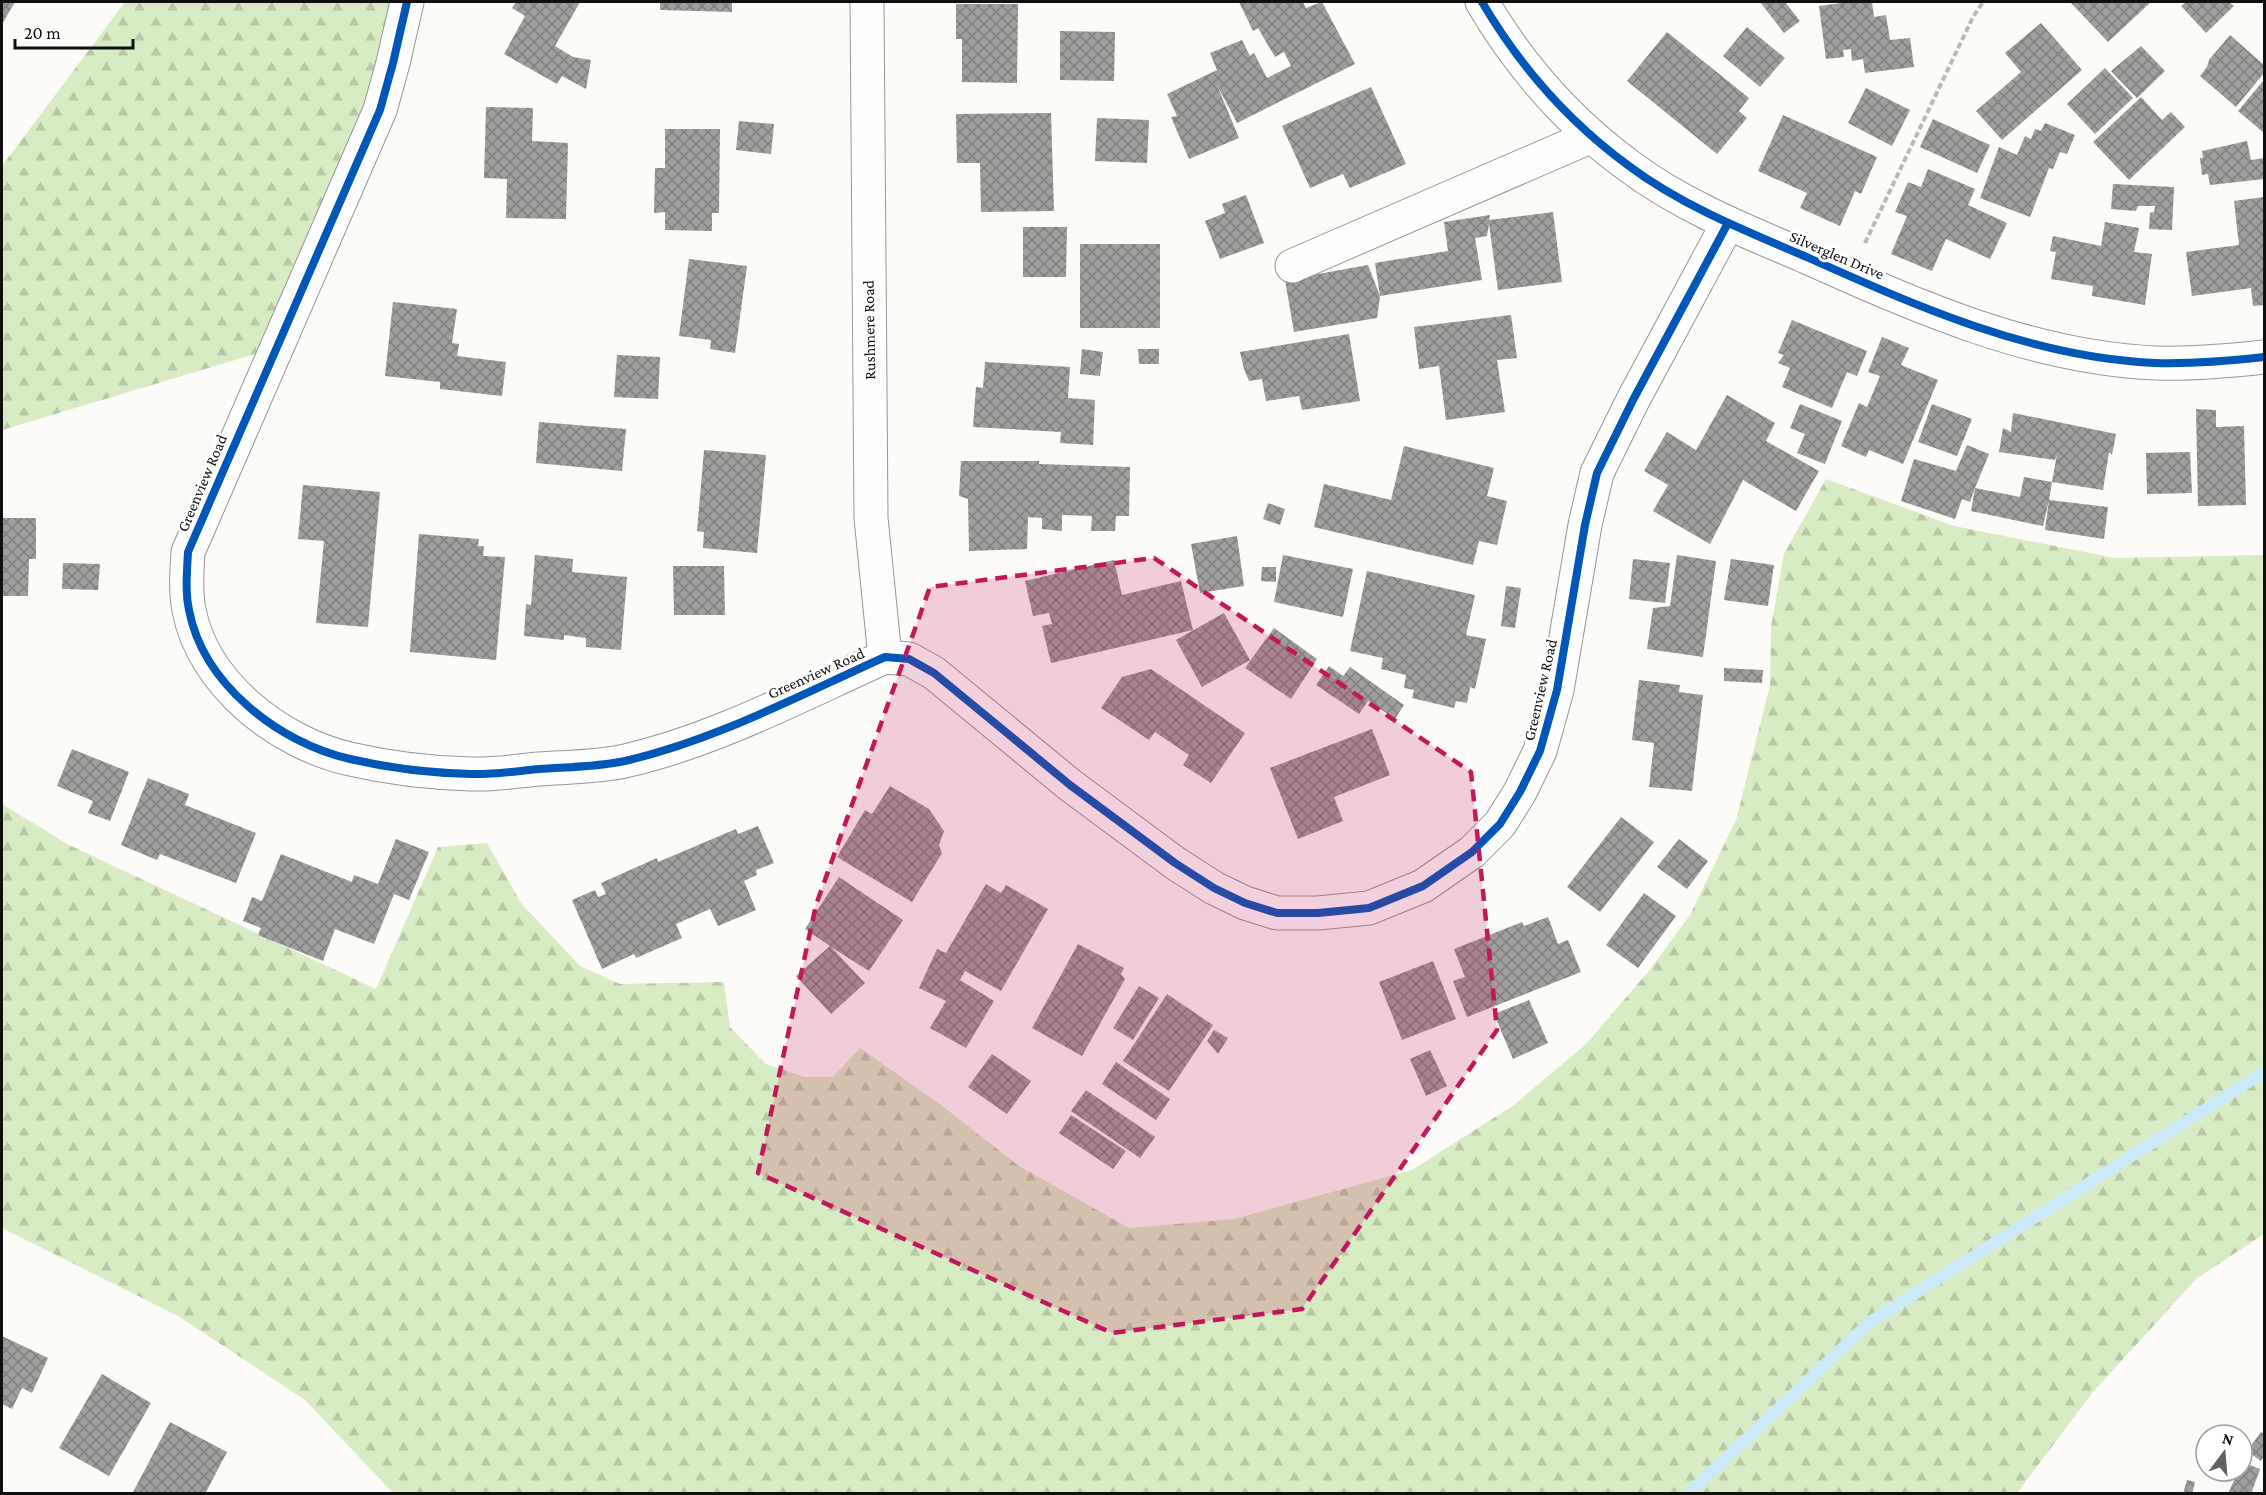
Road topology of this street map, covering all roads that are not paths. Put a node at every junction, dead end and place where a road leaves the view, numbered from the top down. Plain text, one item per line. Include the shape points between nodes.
1 (407, 2) edge
2 (867, 2) edge
3 (1482, 2) edge
4 (1592, 136) junction
5 (1728, 223) junction
6 (1292, 266) dead end
7 (2265, 357) edge
8 (885, 657) junction

1 - 8 street, Greenview Road via 380,110 188,552 189,611 213,667 231,692 300,742 349,759 474,774 622,762 669,750 705,738
2 - 8 street, Rushmere Road via 871,518
3 - 4 street, Silverglen Drive via 1503,37 1537,80
4 - 5 street, Silverglen Drive via 1630,167
4 - 6 street
5 - 7 street, Silverglen Drive via 1981,329 2052,348 2155,363
5 - 8 street, Greenview Road via 1597,473 1557,690 1540,752 1500,824 1472,852 1423,886 1369,908 1318,913 1277,913 1245,903 1175,863 1070,785 934,673 909,659

